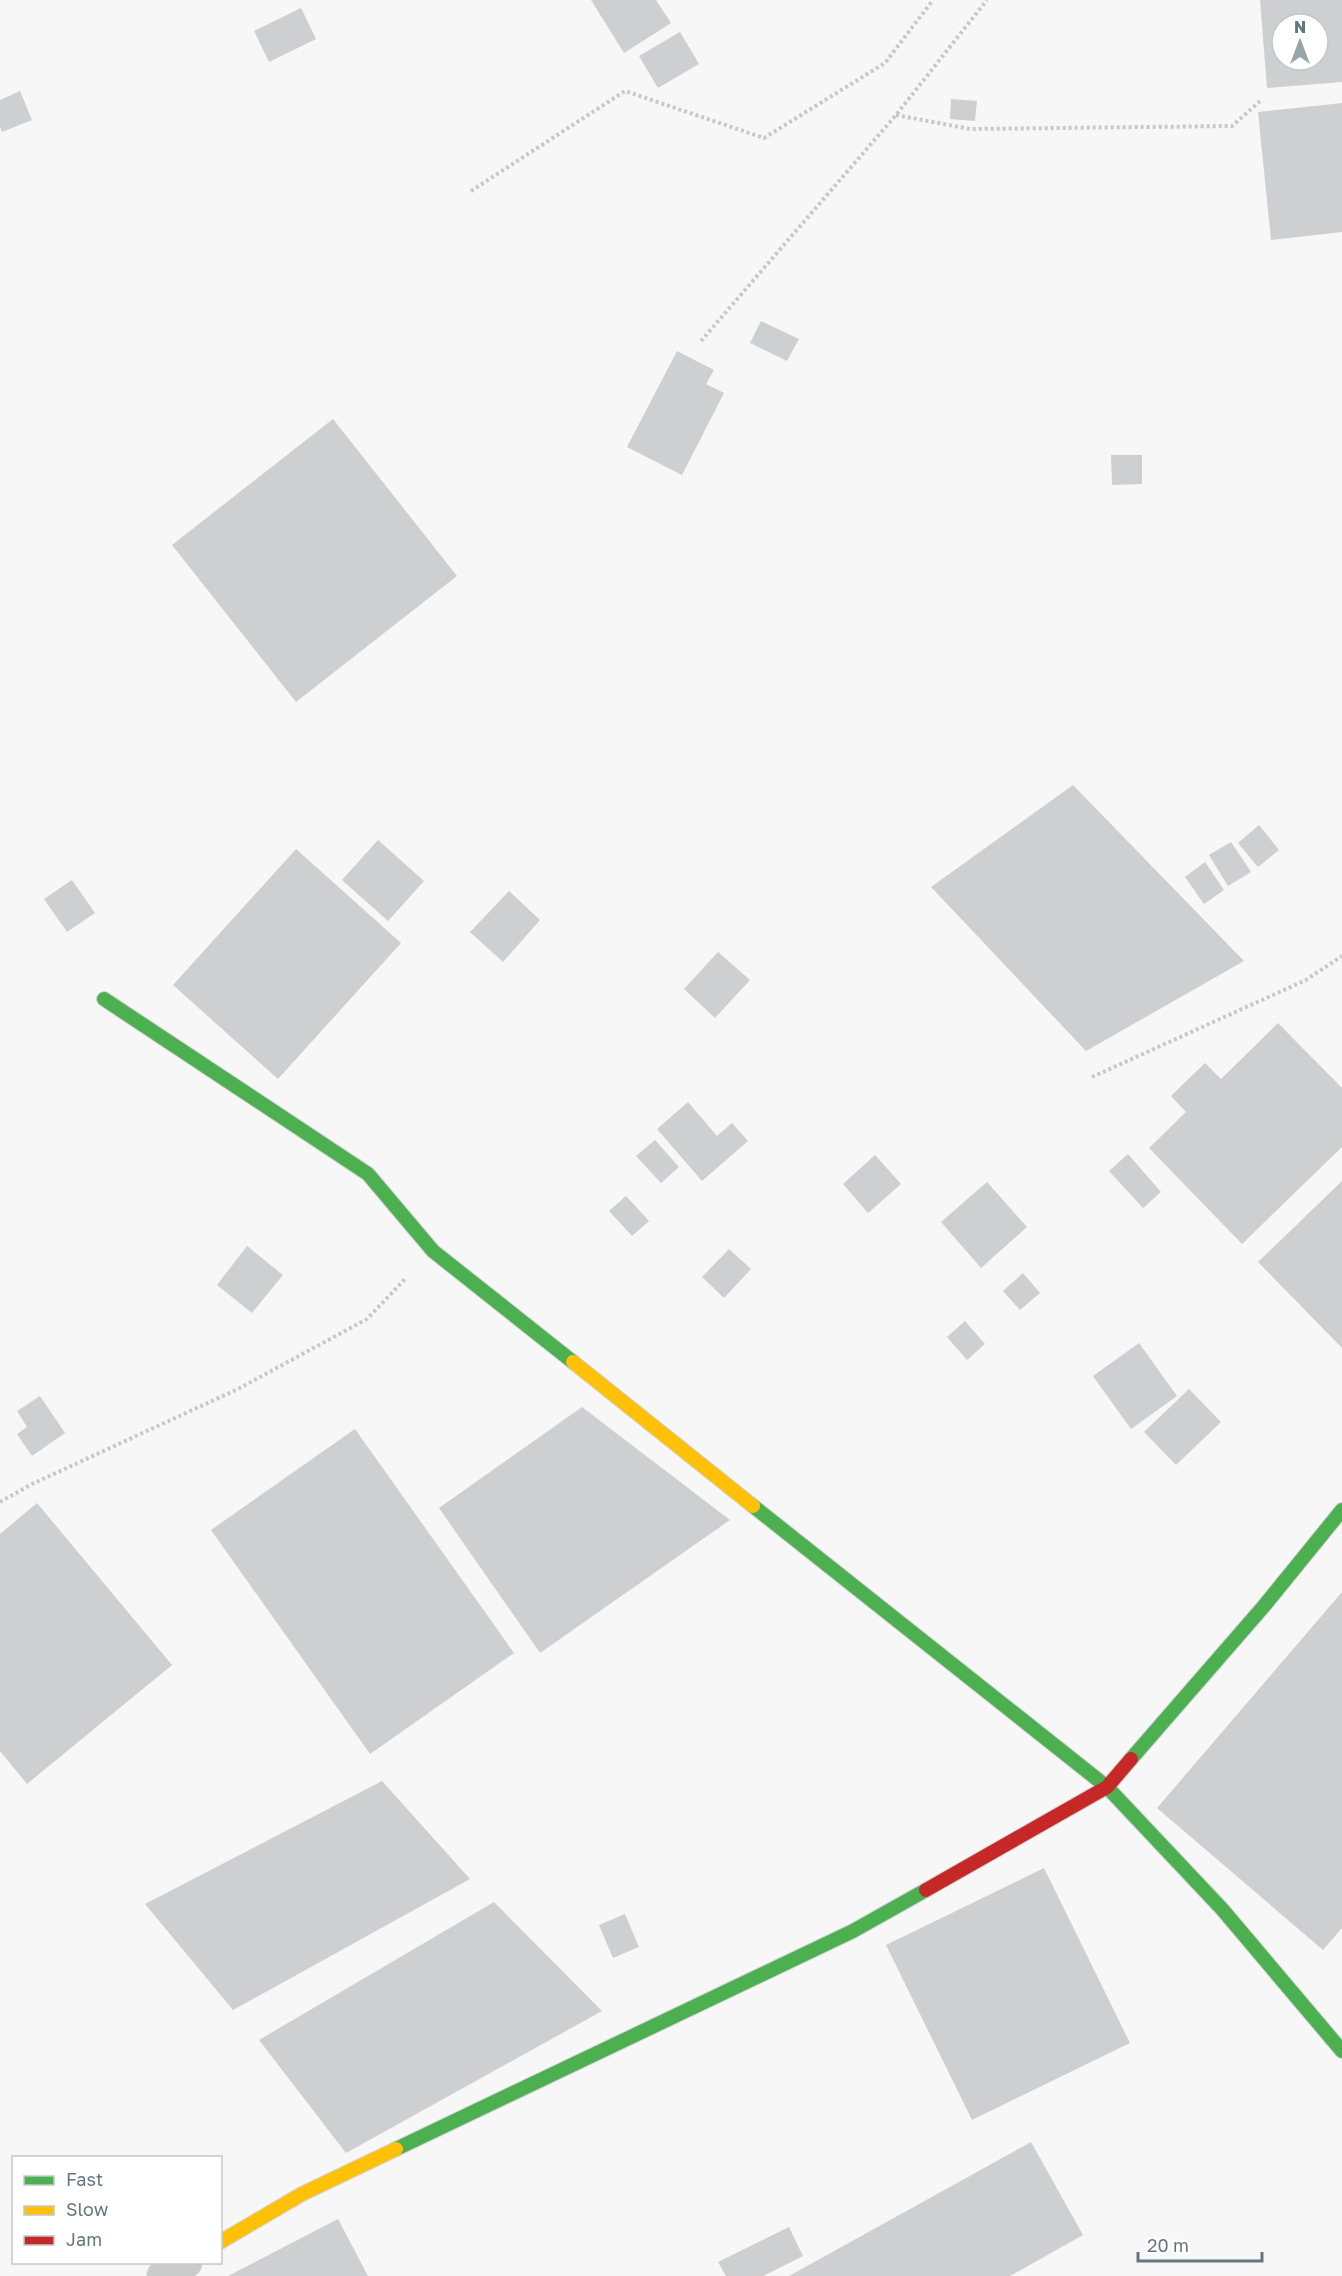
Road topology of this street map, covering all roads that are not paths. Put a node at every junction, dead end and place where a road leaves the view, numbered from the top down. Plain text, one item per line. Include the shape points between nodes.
1 (104, 999) dead end
2 (1342, 1510) edge
3 (1107, 1787) junction
4 (1342, 2051) edge
5 (222, 2241) edge
6 (183, 2264) edge
7 (163, 2276) edge

1 - 3 street via 368,1174 433,1251
2 - 3 street
3 - 4 street via 1222,1909
3 - 5 street via 853,1931 302,2193
6 - 7 street

